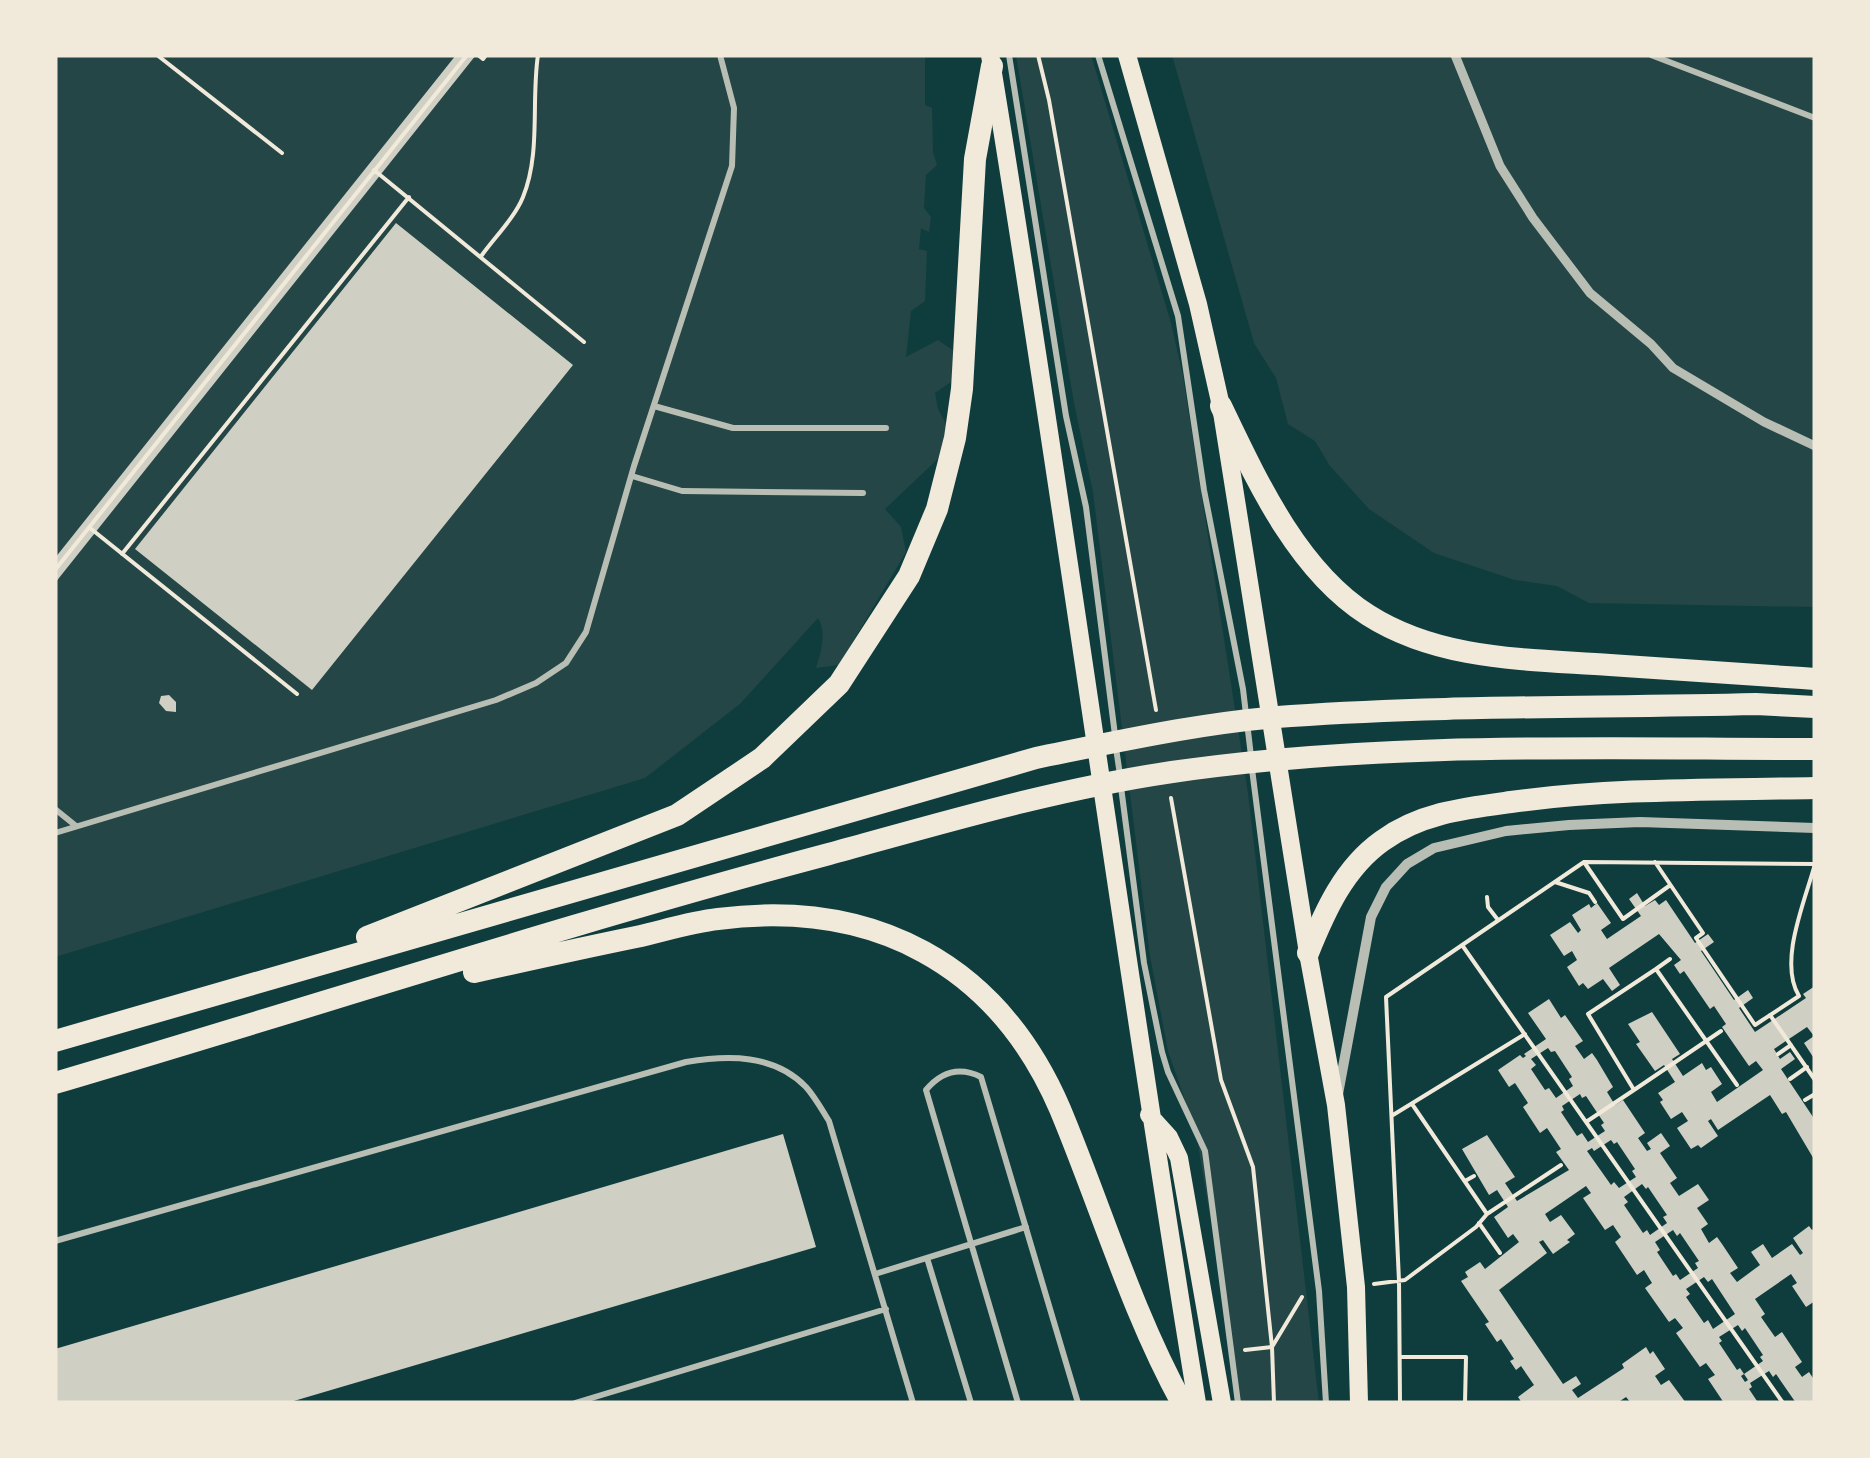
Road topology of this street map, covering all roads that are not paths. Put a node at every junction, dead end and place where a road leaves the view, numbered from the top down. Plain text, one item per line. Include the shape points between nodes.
1 (720, 55) edge
2 (1098, 55) edge
3 (1128, 55) edge
4 (1455, 55) edge
5 (1652, 55) edge
6 (997, 59) edge
7 (1815, 118) edge
8 (654, 406) junction
9 (1221, 406) junction
10 (886, 428) dead end
11 (1815, 446) edge
12 (632, 476) junction
13 (863, 493) dead end
14 (1815, 679) edge
15 (1815, 706) edge
16 (1815, 749) edge
17 (1815, 788) edge
18 (55, 809) edge
19 (76, 826) junction
20 (1815, 828) edge
21 (55, 833) edge
22 (1308, 953) junction
23 (260, 982) junction
24 (314, 1007) junction
25 (55, 1041) edge
26 (55, 1083) edge
27 (1336, 1105) junction
28 (1149, 1114) junction
29 (1026, 1227) junction
30 (55, 1241) edge
31 (971, 1244) junction
32 (927, 1258) junction
33 (875, 1274) junction
34 (886, 1309) junction
35 (1357, 1397) edge
36 (574, 1403) edge
37 (914, 1403) edge
38 (971, 1403) edge
39 (1018, 1403) edge
40 (1078, 1403) edge
41 (1182, 1403) edge
42 (1197, 1403) edge
43 (1222, 1403) edge
44 (1238, 1403) edge
45 (1326, 1403) edge

1 - 8 lane via 734,108 732,166
2 - 45 lane via 1178,316 1243,689 1319,1291
3 - 9 main road
4 - 11 street via 1500,166 1590,294 1673,368
5 - 7 lane
6 - 23 highway via 975,158 962,389 937,510 909,576 839,684 762,758 677,816
6 - 28 main road
6 - 44 lane via 1086,507 1144,962 1168,1072 1205,1151
8 - 10 lane via 732,428
8 - 12 lane
9 - 14 highway via 1294,539 1326,580 1401,633 1504,658
9 - 22 main road
12 - 13 lane via 682,491
12 - 19 lane via 586,632 566,663 536,683
15 - 23 highway via 1388,711 1231,723 1036,758
16 - 24 highway via 1282,758 1168,773 1036,798 726,881
17 - 22 highway via 1573,794 1448,810 1402,828 1360,858 1334,895
18 - 19 lane
19 - 21 lane
20 - 27 street via 1604,824 1506,832 1434,848 1386,887 1372,918
22 - 27 main road
23 - 25 highway
24 - 26 highway
24 - 41 highway via 718,919 834,918 889,935 979,990 1038,1065 1150,1341
27 - 35 main road via 1356,1287
28 - 42 main road
28 - 43 main road via 1178,1158
29 - 31 lane
29 - 31 lane via 981,1078 967,1070 938,1076 926,1090
29 - 40 lane
30 - 33 lane via 730,1055 773,1065 806,1086 830,1120
31 - 32 lane
31 - 39 lane
32 - 33 lane
32 - 38 lane
33 - 34 lane
34 - 36 lane
34 - 37 lane

